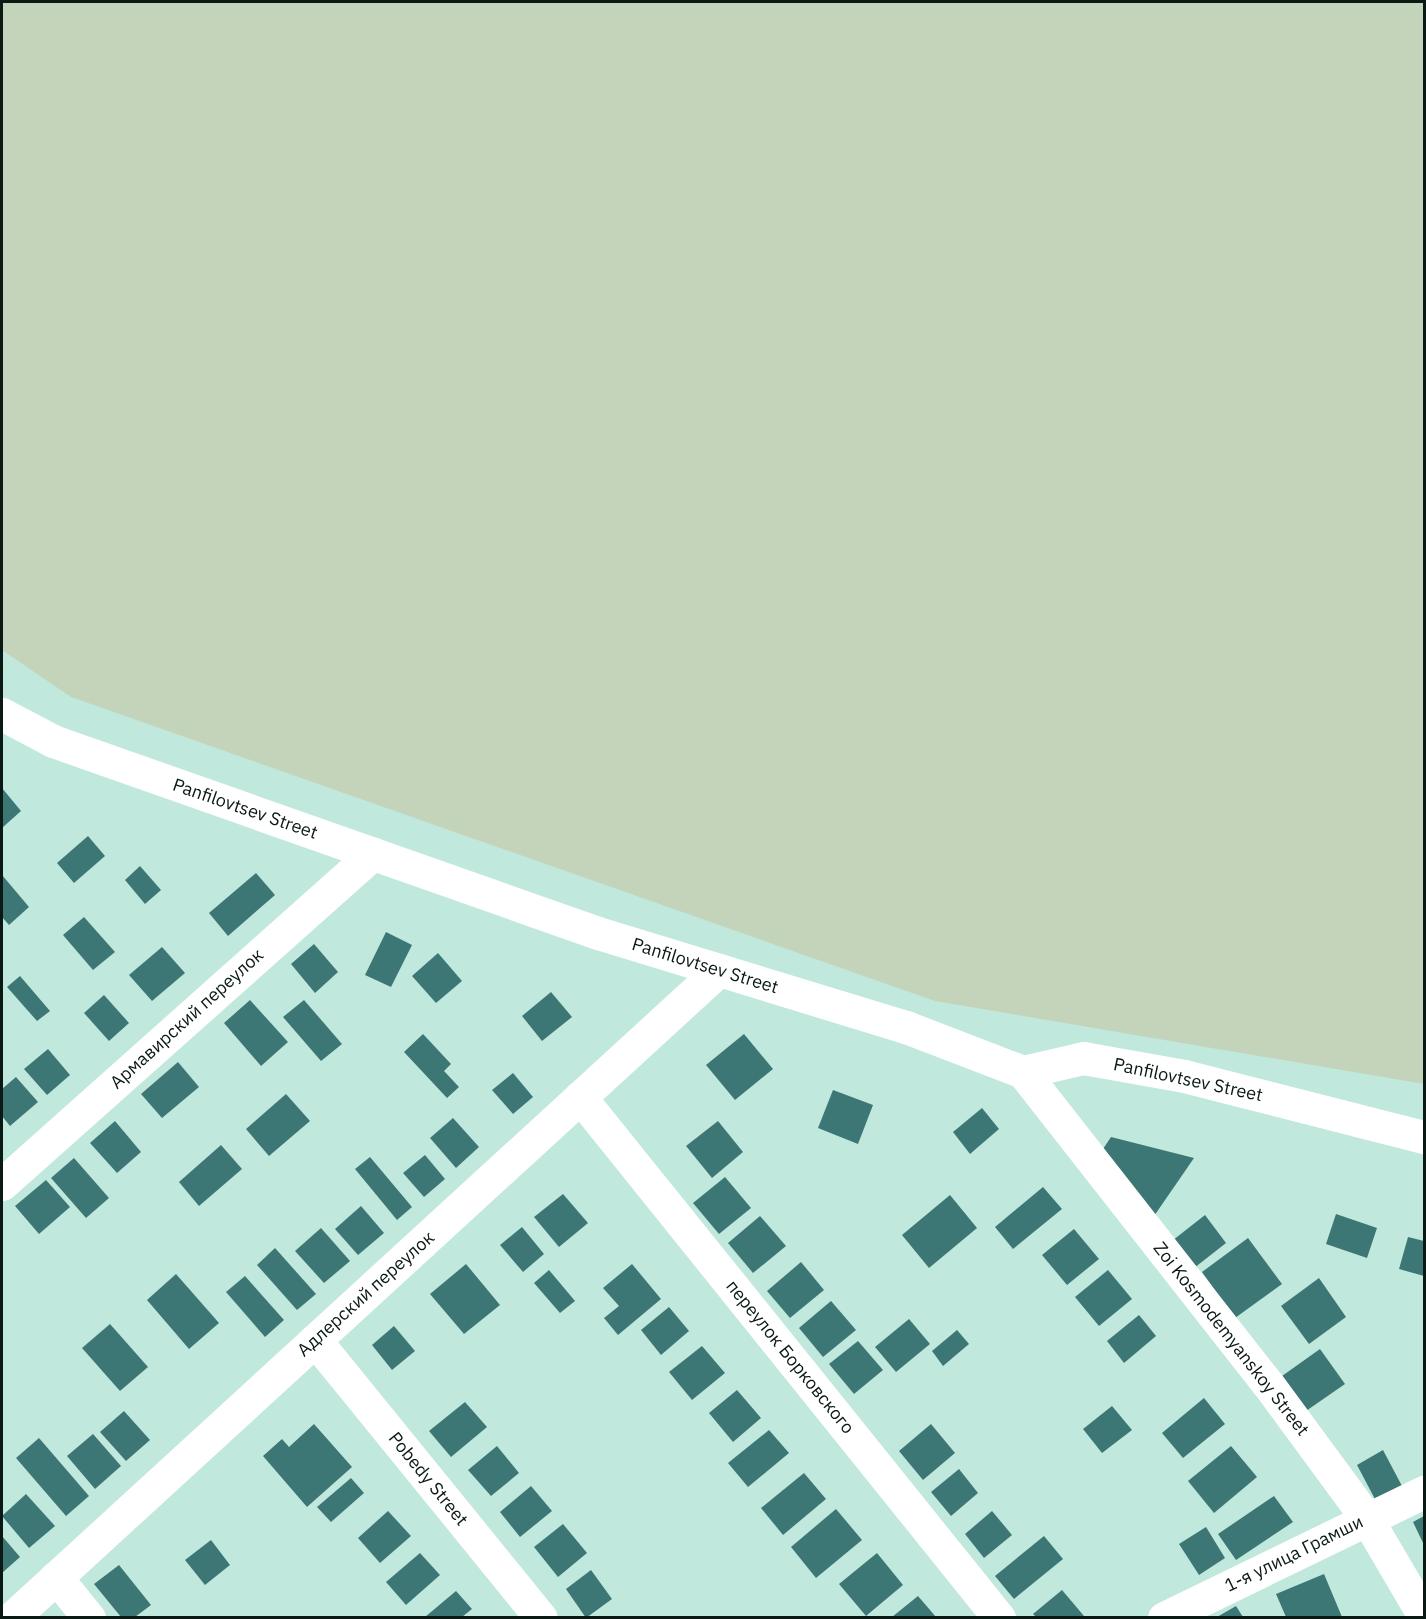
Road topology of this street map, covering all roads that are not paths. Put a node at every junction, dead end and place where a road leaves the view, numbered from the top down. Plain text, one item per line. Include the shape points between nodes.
1 (4, 719) edge
2 (373, 854) junction
3 (719, 970) junction
4 (1023, 1072) junction
5 (580, 1097) junction
6 (1425, 1137) edge
7 (2, 1184) edge
8 (315, 1340) junction
9 (1425, 1492) edge
10 (1367, 1518) junction
11 (56, 1577) junction
12 (1425, 1616) edge
13 (12, 1617) edge
14 (89, 1617) edge
15 (541, 1617) edge
16 (999, 1617) edge
17 (1164, 1617) edge

1 - 2 street, Panfilovtsev Street via 52,741
2 - 3 street, Panfilovtsev Street via 598,933
2 - 7 street, Армавирский переулок
3 - 4 street, Panfilovtsev Street via 906,1027
3 - 5 street, Адлерский переулок
4 - 6 street, Panfilovtsev Street via 1083,1058 1184,1076
4 - 10 street, Zoi Kosmodemyanskoy Street via 1268,1384
5 - 8 street, Адлерский переулок
5 - 16 street, переулок Борковского
8 - 11 street, Адлерский переулок
8 - 15 street, Pobedy Street
9 - 10 street, 1-я улица Грамши
10 - 12 street, Zoi Kosmodemyanskoy Street
10 - 17 street, 1-я улица Грамши
11 - 13 street, Адлерский переулок
11 - 14 street

